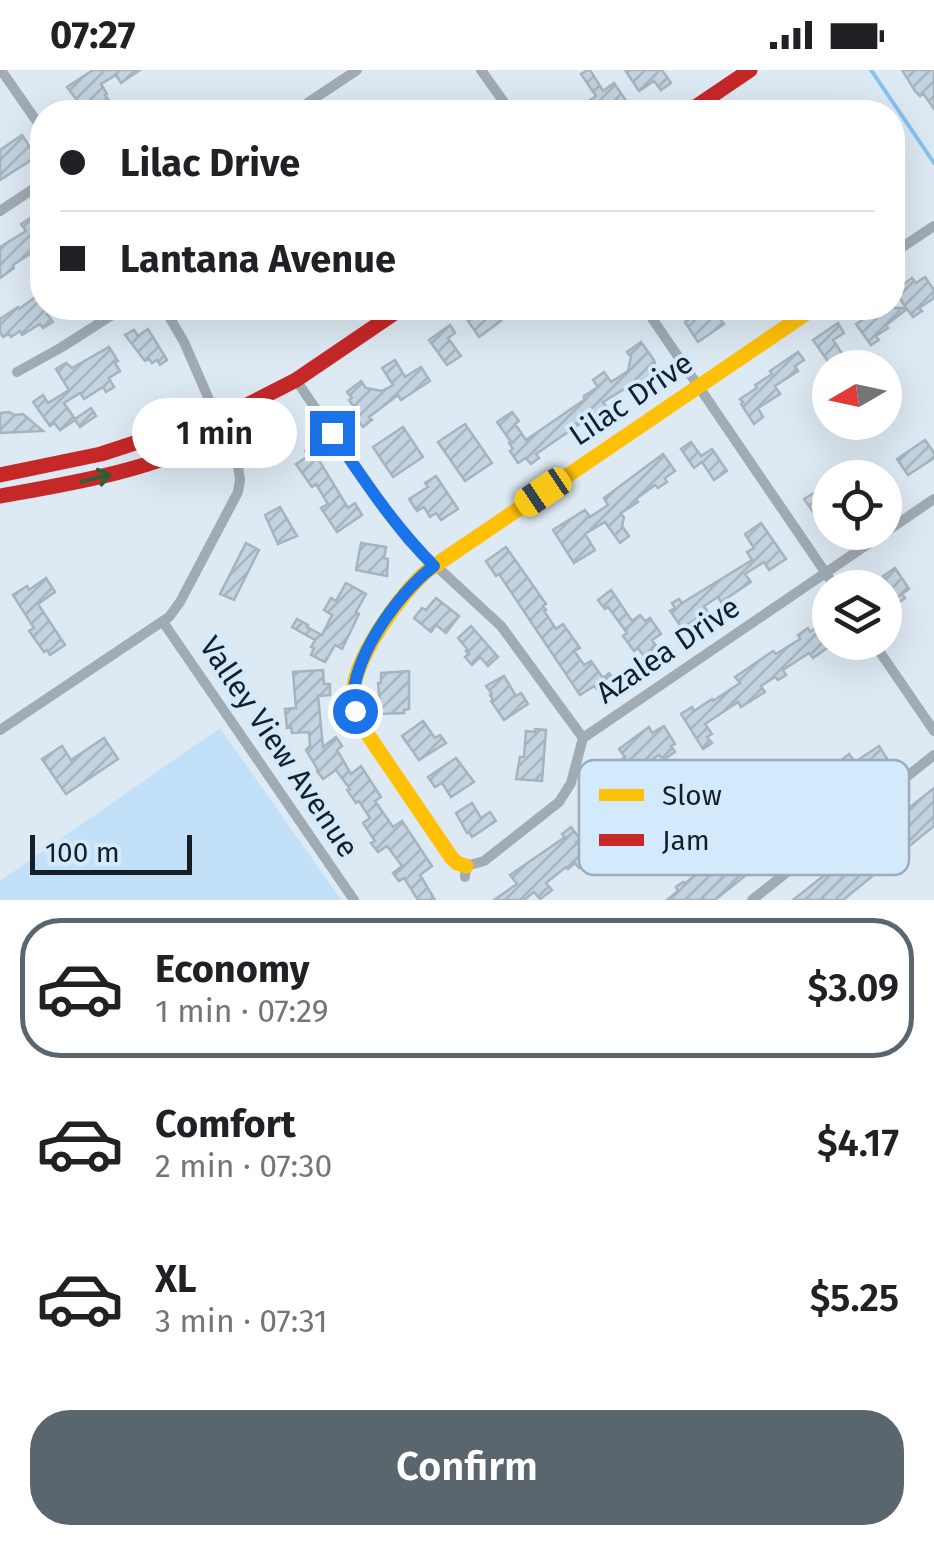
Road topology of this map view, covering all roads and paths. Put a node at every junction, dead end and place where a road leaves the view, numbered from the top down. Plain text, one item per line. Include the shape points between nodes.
1 (2, 70) edge
2 (357, 70) edge
3 (481, 70) edge
4 (750, 70) edge
5 (312, 100) edge
6 (502, 100) edge
7 (706, 100) edge
8 (30, 111) edge
9 (30, 192) edge
10 (0, 211) edge
11 (934, 226) edge
12 (905, 245) edge
13 (104, 320) edge
14 (172, 320) edge
15 (384, 320) edge
16 (653, 320) edge
17 (796, 320) edge
18 (17, 372) dead end
19 (296, 380) junction
20 (698, 386) junction
21 (215, 422) junction
22 (0, 475) edge
23 (0, 496) edge
24 (934, 499) edge
25 (434, 566) junction
26 (824, 570) edge
27 (830, 570) edge
28 (812, 582) edge
29 (163, 622) junction
30 (885, 660) edge
31 (0, 730) edge
32 (934, 732) edge
33 (582, 738) junction
34 (934, 755) edge
35 (909, 775) edge
36 (466, 872) joint
37 (783, 875) edge
38 (354, 900) edge
39 (752, 900) edge

1 - 8 street
2 - 5 street
3 - 6 street
4 - 7 street
9 - 10 street
11 - 12 street
13 - 18 street
14 - 21 street
15 - 19 street
16 - 20 street
17 - 20 street, Lilac Drive
19 - 21 street
19 - 25 street via 387,513
20 - 25 street, Lilac Drive
20 - 26 street
21 - 22 street
23 -> 21 street via 72,484 180,452 206,441
21 - 29 street via 238,466 240,486
24 - 27 street, Azalea Drive
25 - 33 street via 501,626
25 - 36 street, Lilac Drive via 388,613 356,676 353,703 362,726
28 - 33 street, Azalea Drive
29 - 31 street
29 - 38 street, Valley View Avenue
30 - 32 street
33 - 36 street, Azalea Drive via 559,802
34 - 35 street
37 - 39 street

